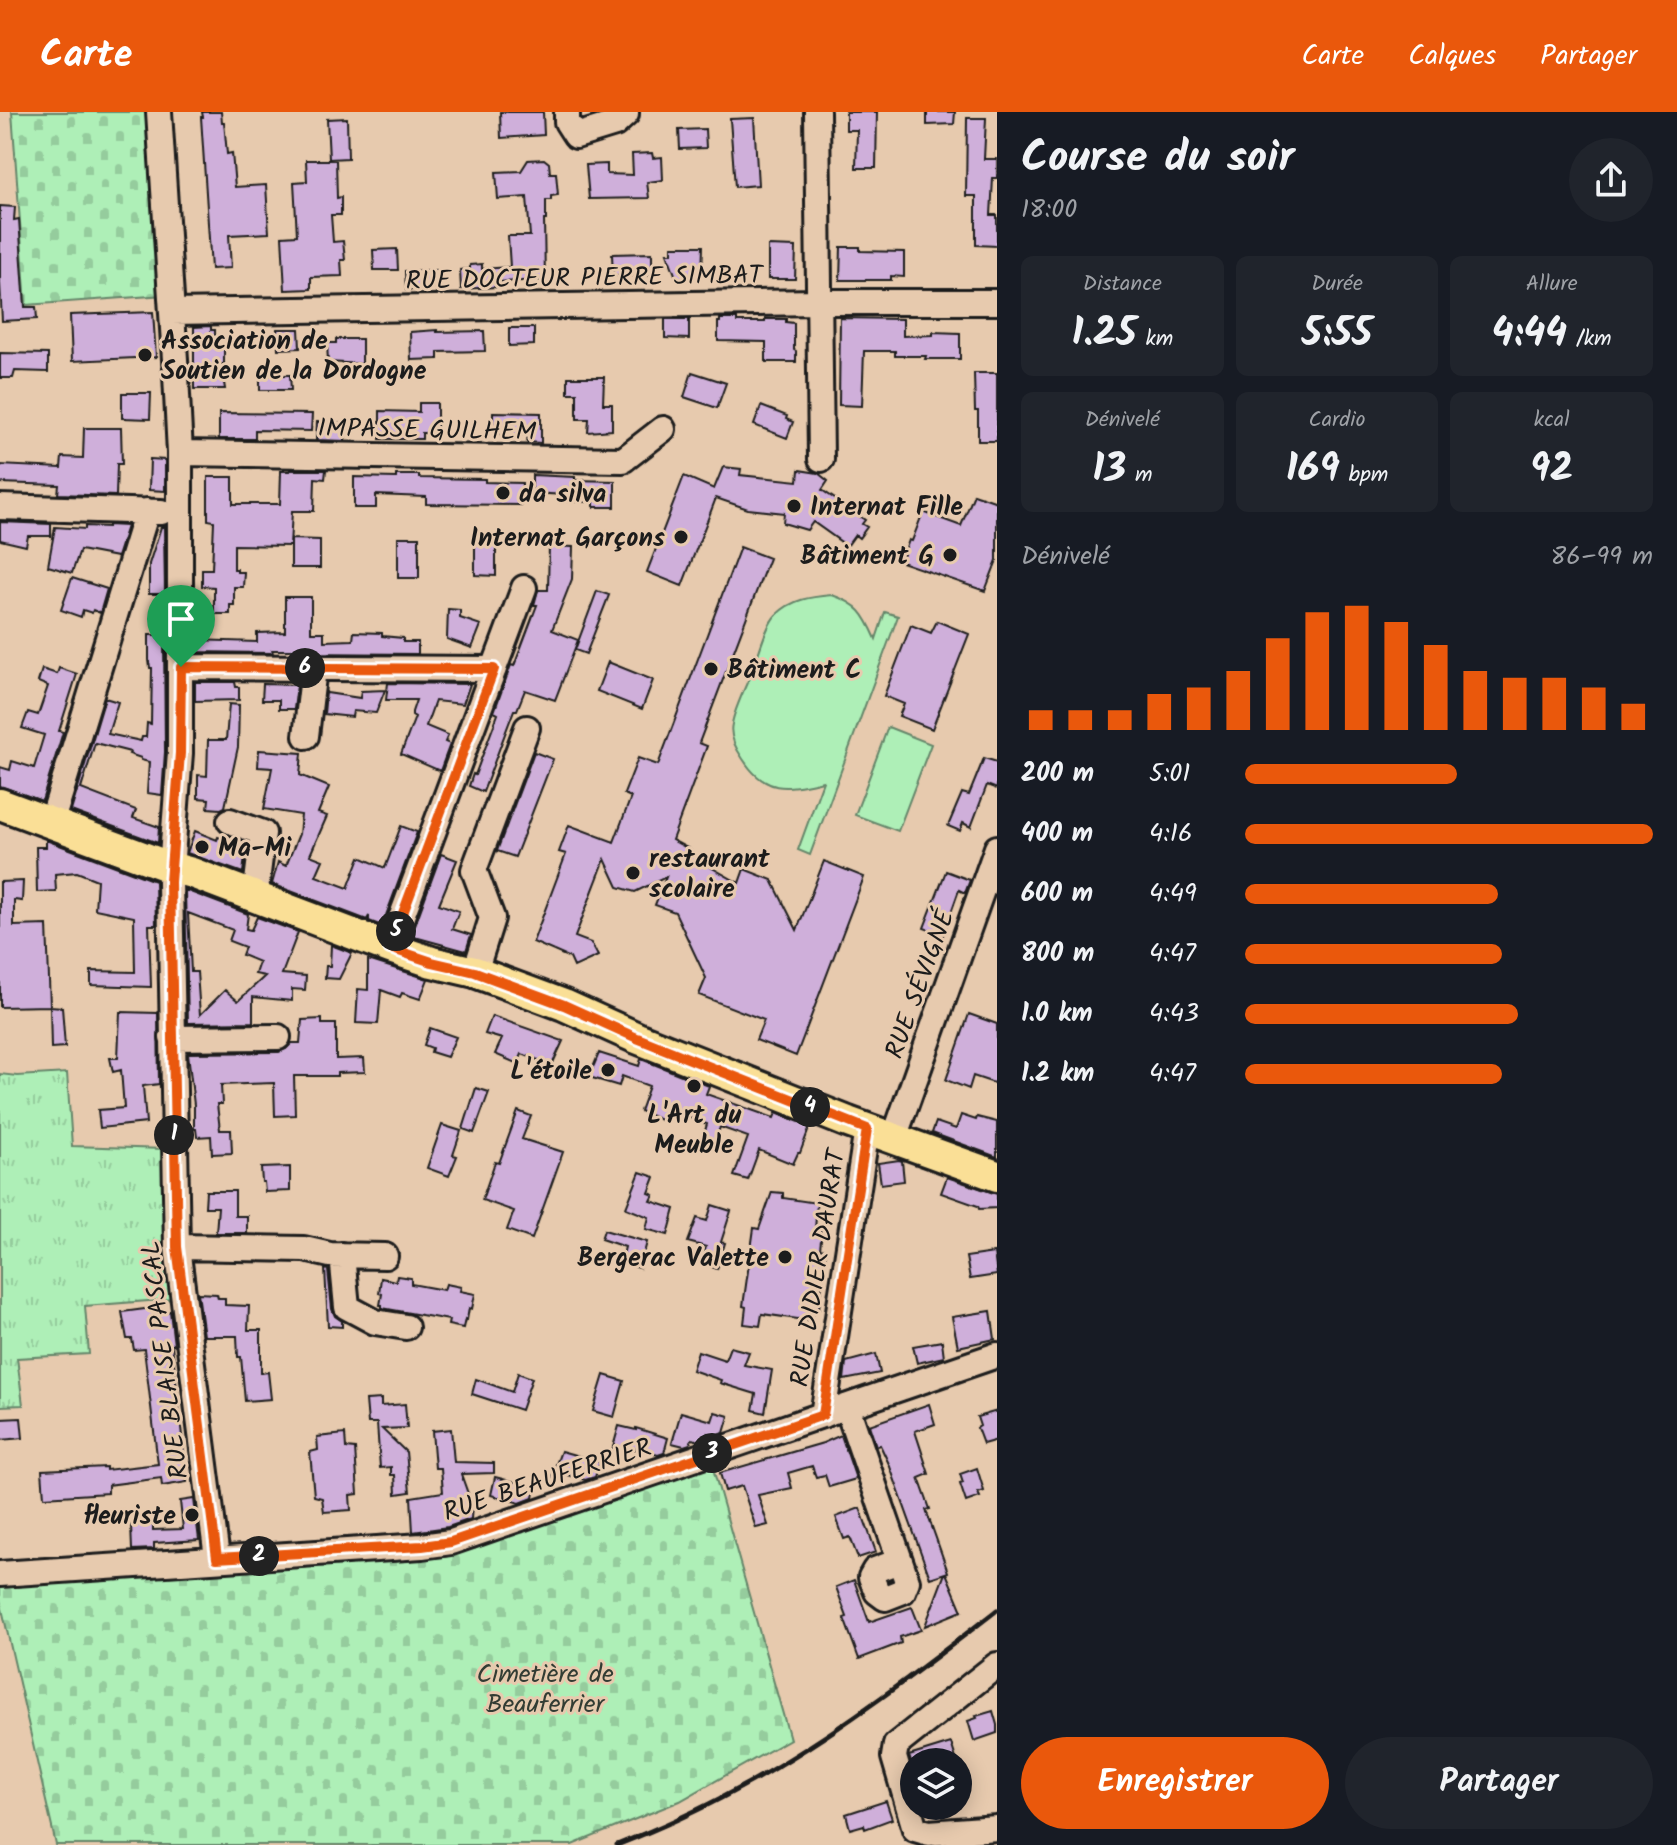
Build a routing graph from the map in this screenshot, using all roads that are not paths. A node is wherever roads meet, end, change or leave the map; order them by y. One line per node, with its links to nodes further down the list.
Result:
1 (159, 112): 7 (street, RUE BLAISE PASCAL)
2 (567, 112): 3 (street)
3 (626, 112)
4 (817, 112): 5 (street)
5 (819, 302): 6 (street, RUE DOCTEUR PIERRE SIMBAT); 7 (street, RUE DOCTEUR PIERRE SIMBAT); 10 (street)
6 (997, 302)
7 (172, 312): 9 (street, RUE BLAISE PASCAL)
8 (663, 429): 9 (street, IMPASSE GUILHEM)
9 (180, 453): 13 (street, RUE BLAISE PASCAL)
10 (821, 459)
11 (0, 507): 12 (street)
12 (147, 511): 13 (street); 22 (street)
13 (180, 513): 15 (street, RUE BLAISE PASCAL)
14 (524, 588): 17 (street)
15 (181, 667): 16 (street); 24 (street, RUE BLAISE PASCAL)
16 (314, 668): 17 (street); 19 (street)
17 (494, 669): 26 (street)
18 (527, 728): 28 (street)
19 (306, 736)
20 (0, 804): 22 (main road)
21 (230, 821): 25 (street)
22 (51, 824): 24 (main road)
23 (997, 848): 32 (street, RUE SÉVIGNÉ)
24 (170, 867): 25 (main road); 30 (street, RUE BLAISE PASCAL)
25 (255, 898): 26 (main road)
26 (390, 948): 27 (main road)
27 (432, 962): 28 (main road); 31 (main road)
28 (475, 972): 31 (main road)
29 (278, 1037): 30 (street)
30 (172, 1038): 34 (street, RUE BLAISE PASCAL)
31 (637, 1038): 32 (main road)
32 (880, 1134): 33 (main road); 40 (street, RUE DIDIER DAURAT)
33 (997, 1176)
34 (177, 1247): 35 (street); 41 (street, RUE BLAISE PASCAL)
35 (342, 1255): 36 (street); 37 (street)
36 (385, 1256)
37 (406, 1327)
38 (997, 1355): 39 (street, RUE BEAUFERRIER)
39 (847, 1407): 40 (street, RUE BEAUFERRIER); 42 (street)
40 (823, 1415): 41 (street, RUE BEAUFERRIER)
41 (217, 1558): 43 (street, RUE BEAUFERRIER)
42 (899, 1561)
43 (0, 1574)
44 (997, 1665): 45 (street)
45 (997, 1828)

